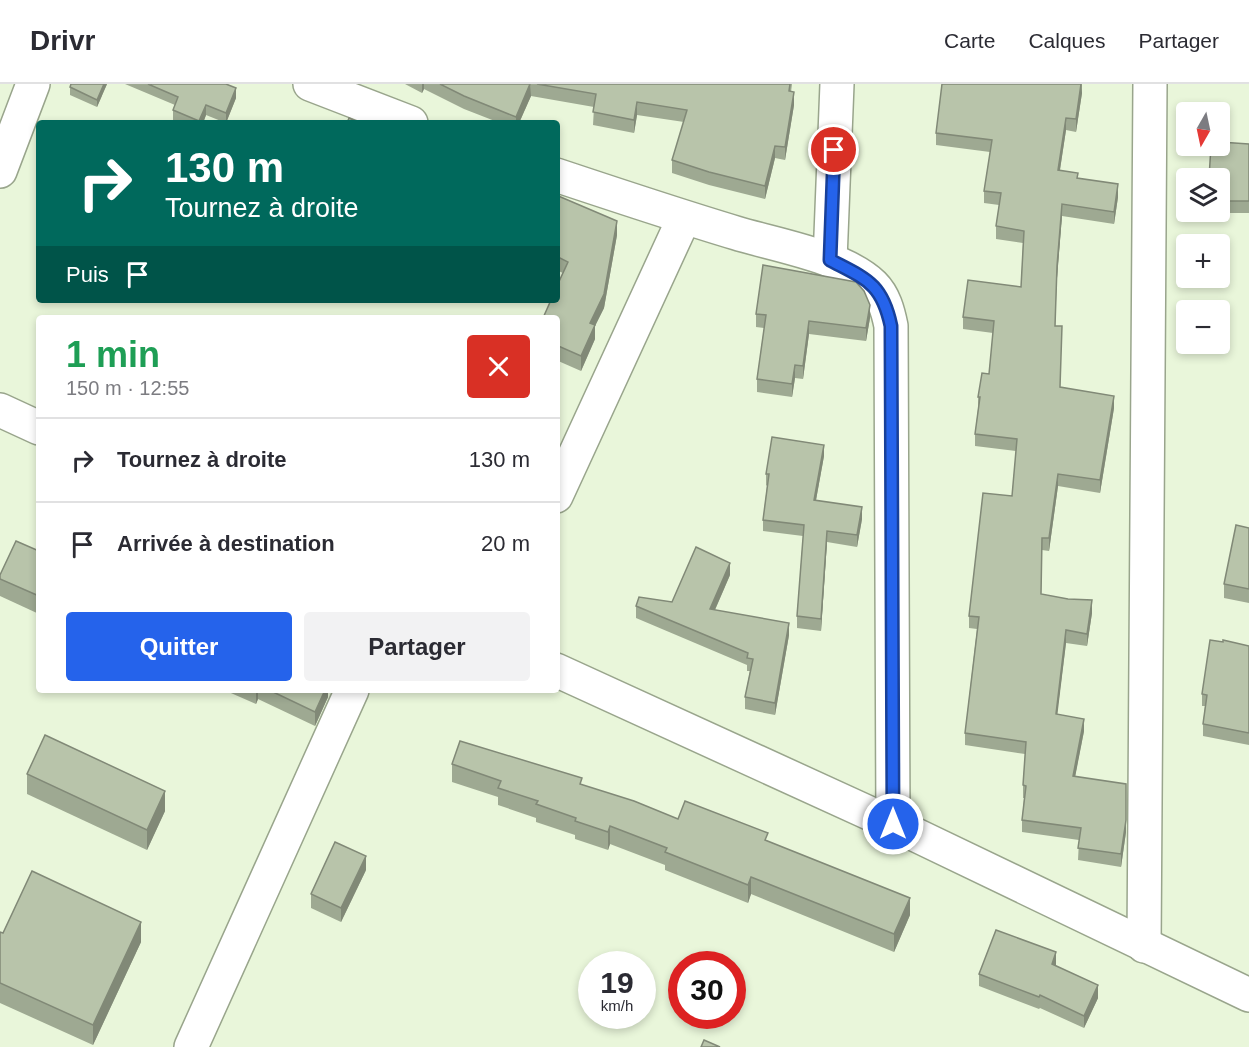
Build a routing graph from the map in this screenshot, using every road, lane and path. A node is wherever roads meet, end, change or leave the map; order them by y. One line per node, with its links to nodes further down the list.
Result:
1 (33, 84): 6 (street)
2 (310, 84): 5 (street)
3 (837, 84): 9 (street)
4 (1150, 84): 16 (street)
5 (403, 120)
6 (0, 171)
7 (560, 176): 8 (street)
8 (684, 218): 9 (street); 12 (street)
9 (830, 260): 15 (street)
10 (0, 410): 11 (street)
11 (36, 427)
12 (560, 487)
13 (560, 672): 15 (street)
14 (351, 693): 18 (street)
15 (893, 824): 16 (street)
16 (1144, 946): 17 (street)
17 (1249, 995)
18 (191, 1047)

